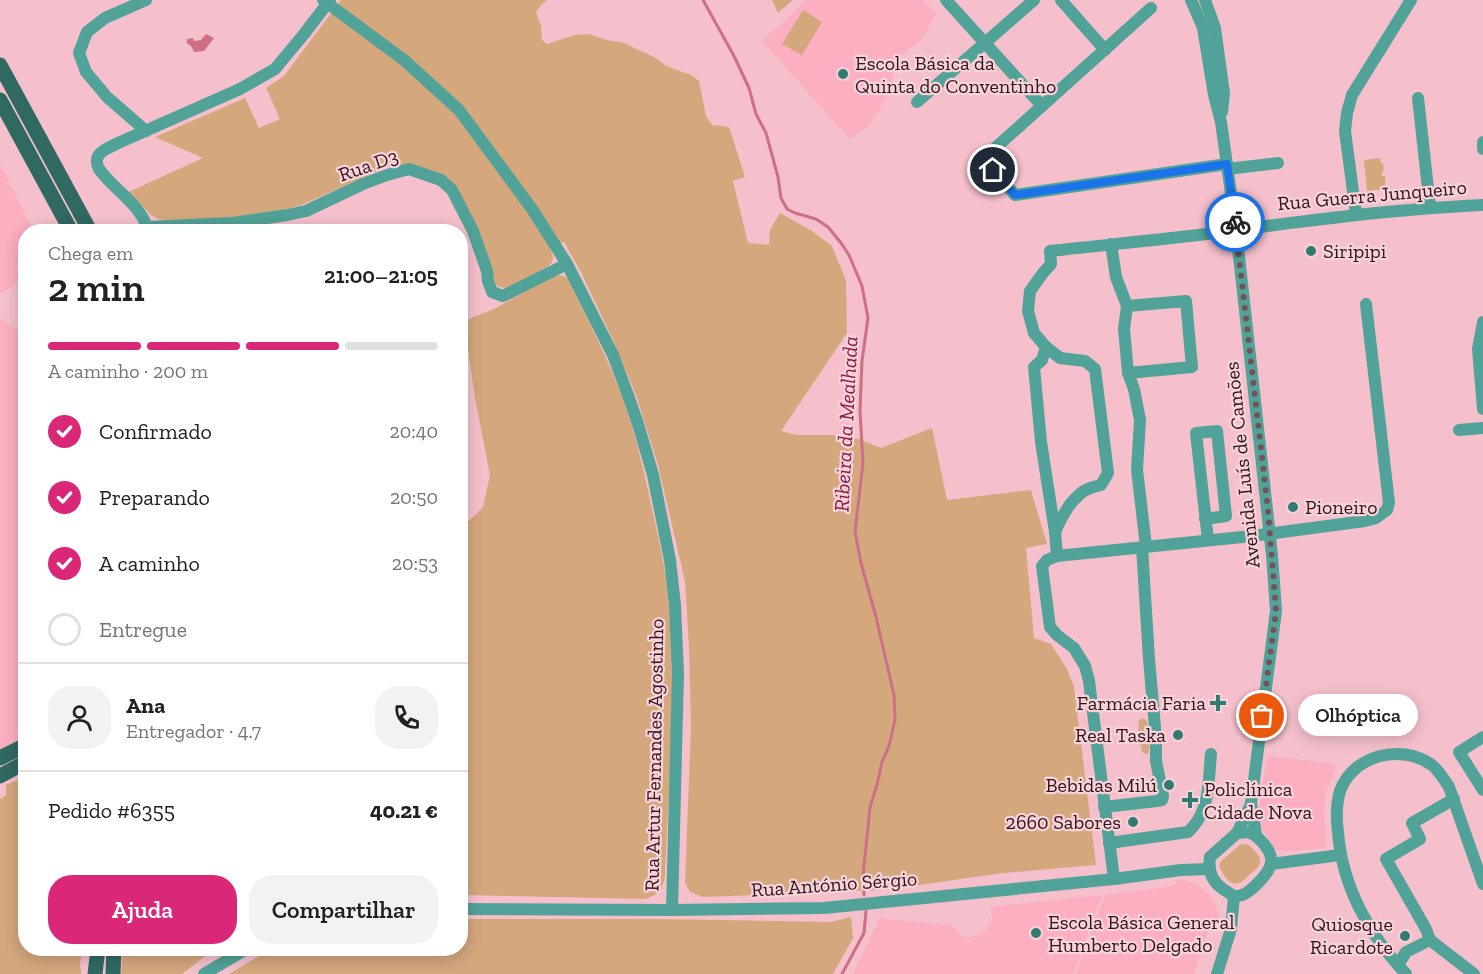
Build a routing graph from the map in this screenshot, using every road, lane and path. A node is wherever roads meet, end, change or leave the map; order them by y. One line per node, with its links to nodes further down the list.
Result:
1 (146, 0): 18 (street)
2 (946, 0): 10 (street)
3 (1034, 0): 10 (street)
4 (1061, 0): 11 (street)
5 (1191, 0): 17 (street, Avenida Luís de Camões)
6 (1205, 0): 17 (street, Avenida Luís de Camões)
7 (1411, 0): 25 (street)
8 (327, 1): 18 (street); 32 (street, Rua Artur Fernandes Agostinho)
9 (1151, 8): 11 (street)
10 (985, 44): 15 (street); 16 (street)
11 (1105, 50): 16 (street)
12 (0, 65): 27 (main road)
13 (1418, 98): 24 (street)
14 (0, 100): 26 (main road)
15 (917, 102)
16 (1042, 106): 22 (street)
17 (1221, 122): 22 (street, Avenida Luís de Camões)
18 (146, 131): 28 (street)
19 (1483, 142): 20 (street)
20 (1483, 149)
21 (1278, 163): 22 (street)
22 (1227, 166): 30 (street, Avenida Luís de Camões)
23 (1483, 205): 24 (street, Rua Guerra Junqueiro)
24 (1430, 207): 25 (street, Rua Guerra Junqueiro)
25 (1356, 214): 30 (street, Rua Guerra Junqueiro)
26 (67, 224)
27 (86, 224)
28 (143, 224)
29 (218, 224): 32 (street, Rua D3)
30 (1236, 229): 31 (street, Rua Guerra Junqueiro); 43 (street, Avenida Luís de Camões)
31 (1111, 244): 34 (street); 36 (street, Rua Guerra Junqueiro)
32 (567, 264): 67 (street, Rua Artur Fernandes Agostinho)
33 (1366, 304): 43 (street)
34 (1128, 306): 37 (street); 37 (street)
35 (1483, 322): 38 (street)
36 (1046, 347): 42 (street); 42 (street)
37 (1128, 373): 45 (street)
38 (1483, 409)
39 (1483, 428): 40 (street)
40 (1459, 430)
41 (1205, 519): 41 (street); 44 (street)
42 (1055, 532): 46 (street)
43 (1270, 533): 44 (street); 55 (street, Avenida Luís de Camões)
44 (1208, 540): 45 (street)
45 (1144, 547): 46 (street); 56 (street)
46 (1057, 556): 56 (street)
47 (1483, 737): 53 (street)
48 (18, 750): 50 (main road)
49 (1210, 754): 59 (street)
50 (0, 758)
51 (18, 766): 52 (main road)
52 (0, 776)
53 (1483, 790)
54 (1454, 799): 60 (street); 64 (street); 68 (street)
55 (1251, 803): 57 (street); 58 (street)
56 (1104, 807): 59 (street)
57 (1237, 833): 58 (street); 62 (street)
58 (1256, 835): 61 (street)
59 (1109, 843): 63 (street)
60 (1340, 855): 61 (street); 72 (street)
61 (1271, 864): 65 (street)
62 (1208, 868): 63 (street, Rua António Sérgio); 65 (street)
63 (1114, 879): 67 (street, Rua António Sérgio)
64 (1483, 884)
65 (1234, 896): 76 (street)
66 (468, 909): 67 (street, Rua António Sérgio)
67 (672, 910)
68 (1430, 940): 72 (street); 77 (street)
69 (97, 956): 73 (main road)
70 (114, 956): 74 (main road)
71 (234, 956): 75 (street)
72 (1402, 970)
73 (95, 974)
74 (113, 974)
75 (204, 974)
76 (1217, 974)
77 (1474, 974)

